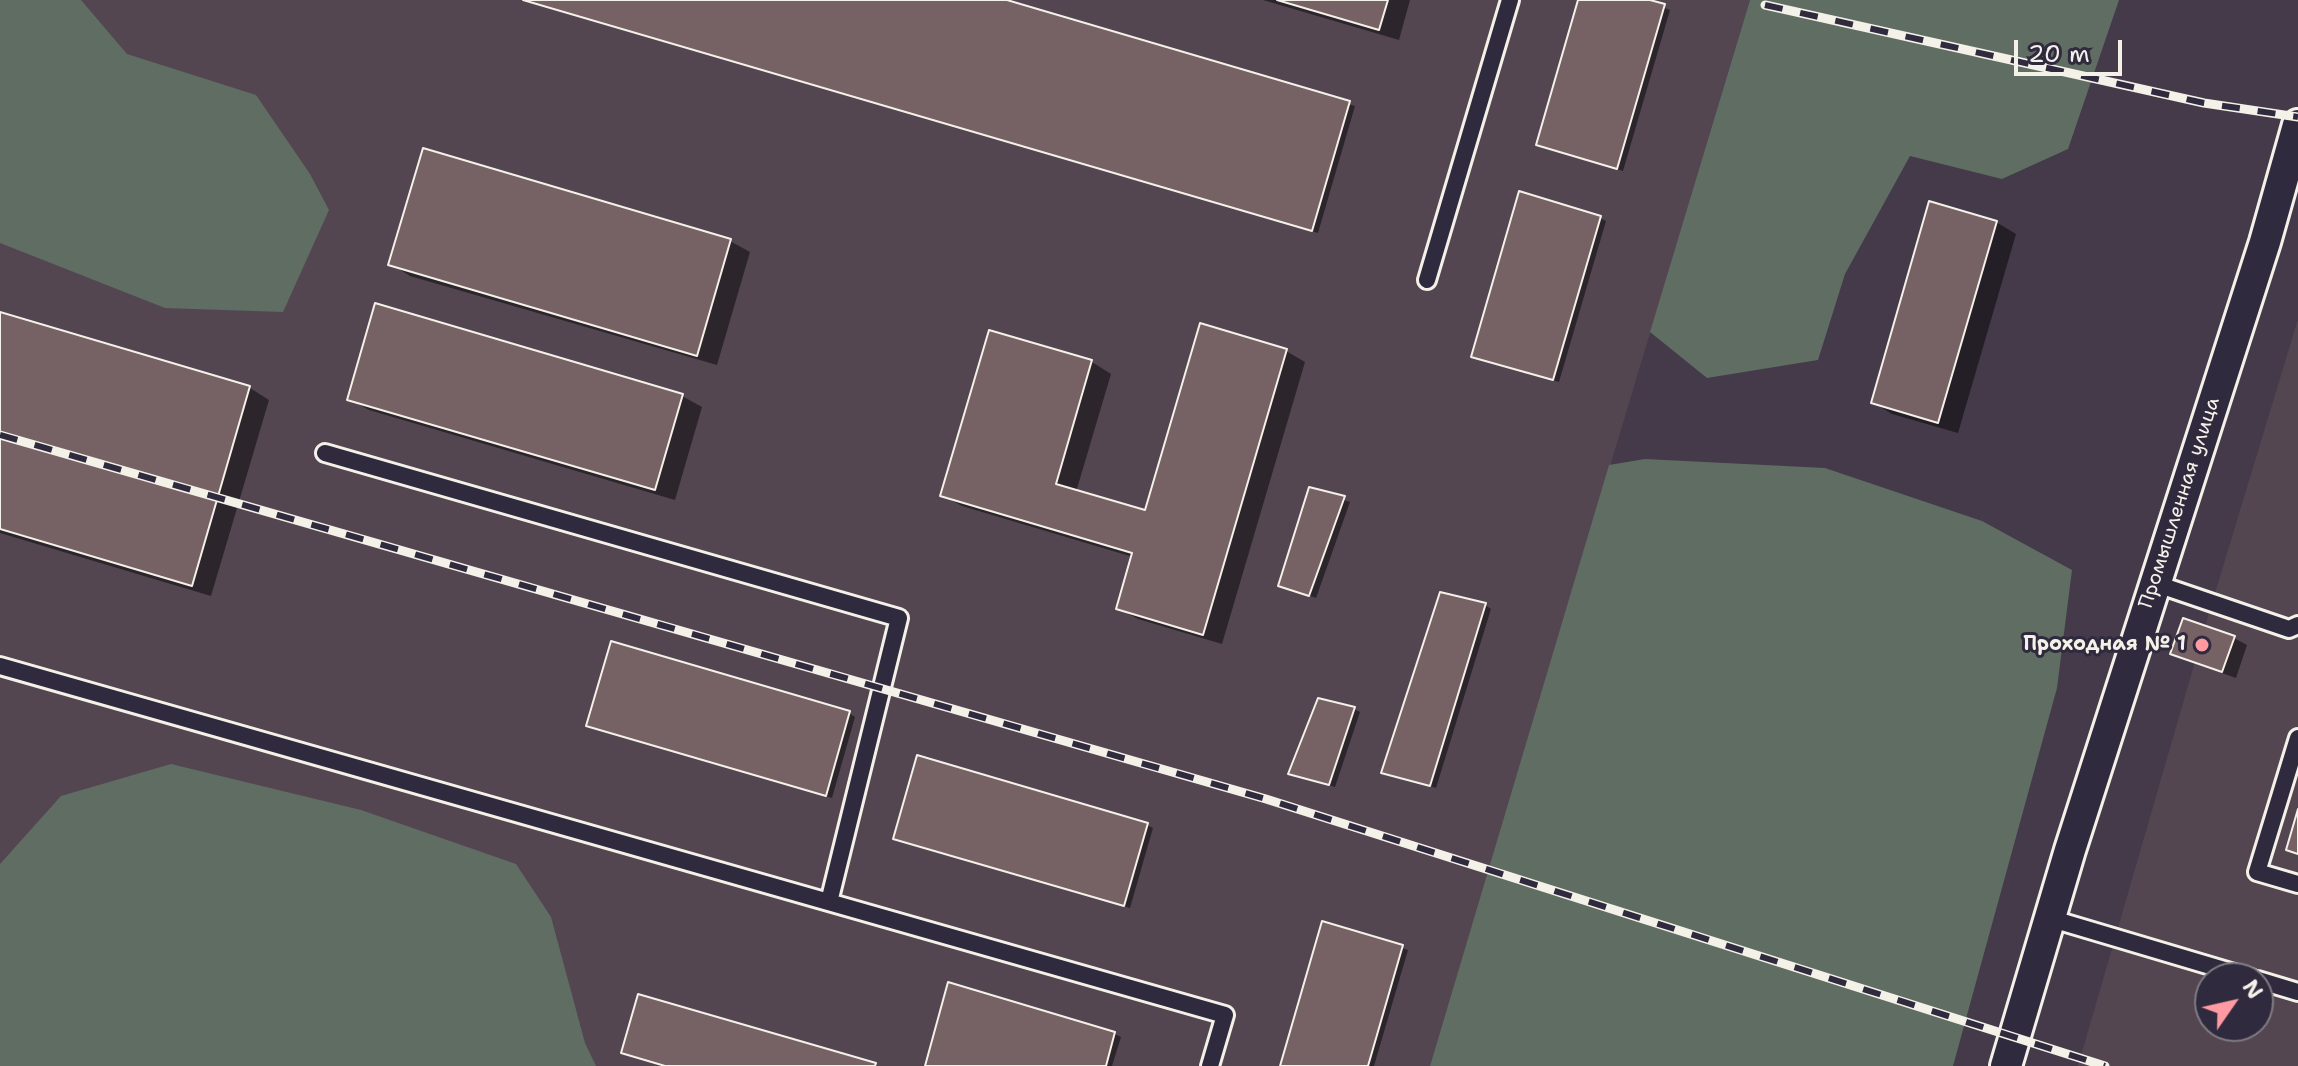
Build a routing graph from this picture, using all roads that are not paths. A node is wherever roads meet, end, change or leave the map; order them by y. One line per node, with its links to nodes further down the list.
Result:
1 (1510, 0): 3 (lane)
2 (2298, 125): 5 (street, Промышленная улица)
3 (1427, 280)
4 (325, 453): 10 (lane)
5 (2154, 583): 6 (lane); 11 (street, Промышленная улица)
6 (2298, 625)
7 (0, 666): 10 (lane)
8 (2298, 738): 9 (lane)
9 (2298, 884)
10 (829, 902): 15 (lane)
11 (2049, 918): 12 (lane); 16 (street, Промышленная улица)
12 (2197, 962)
13 (2274, 985): 14 (lane)
14 (2298, 992)
15 (1210, 1066)
16 (2006, 1066)

